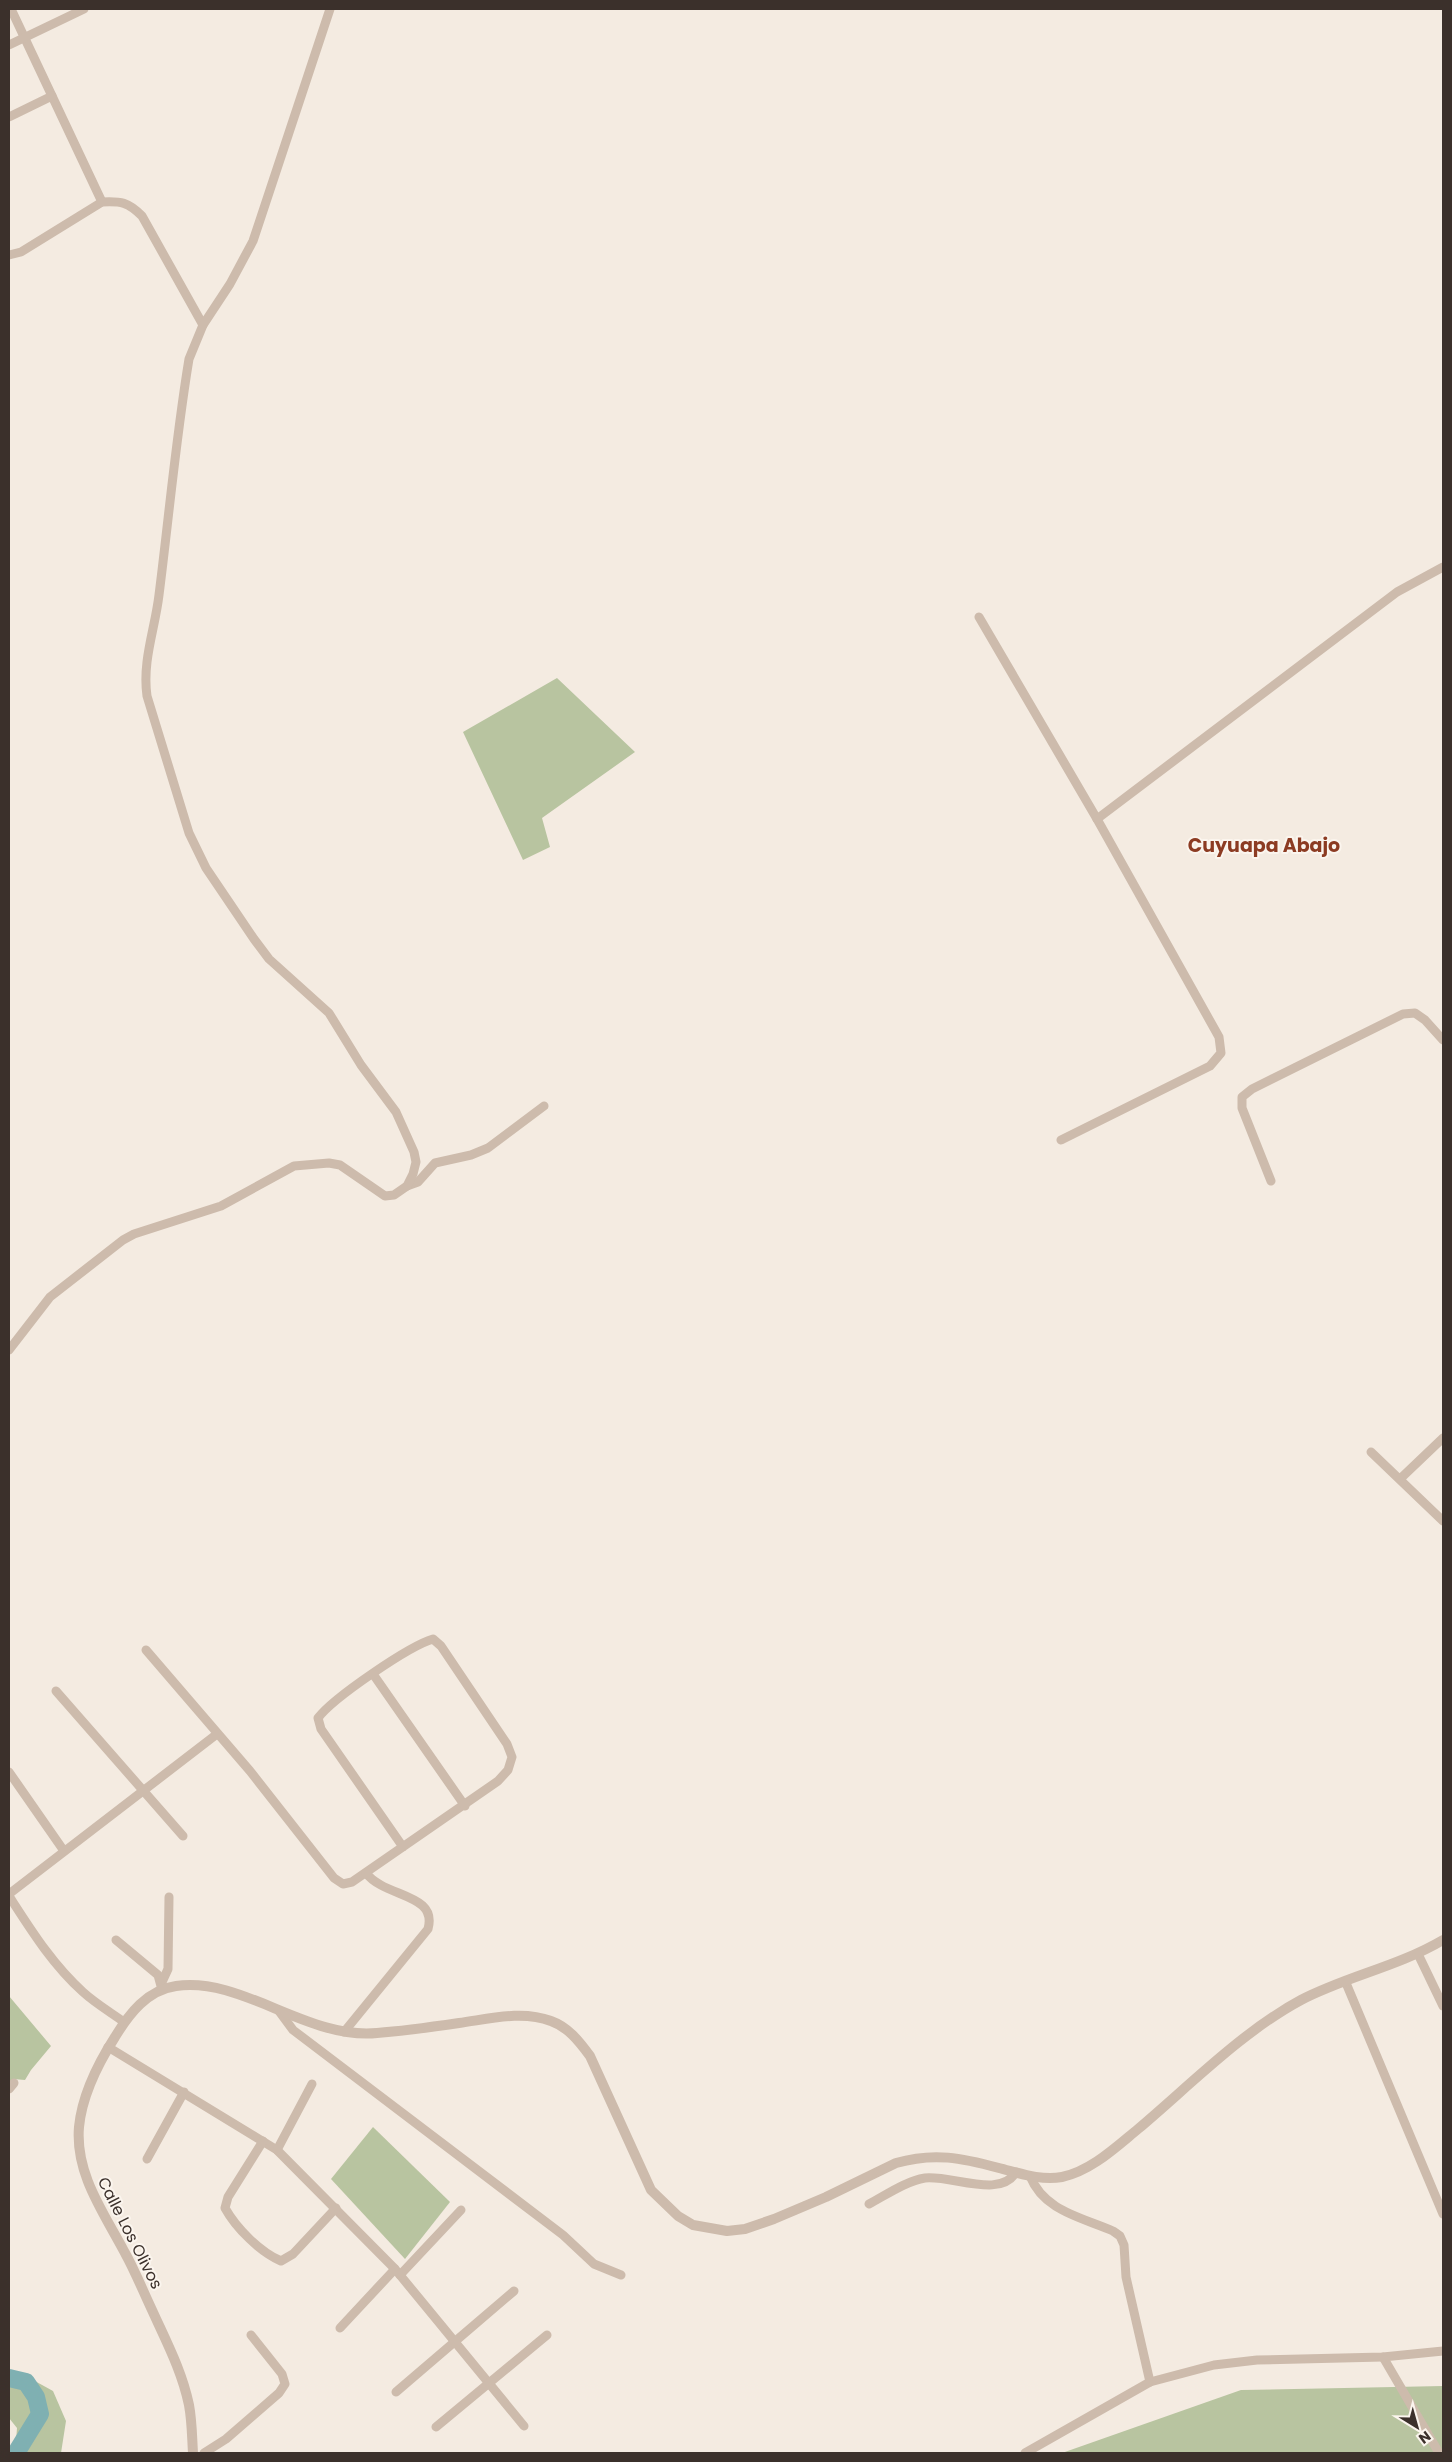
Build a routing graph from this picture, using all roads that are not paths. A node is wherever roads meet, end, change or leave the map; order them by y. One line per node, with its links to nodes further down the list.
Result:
1 (11, 9): 4 (street)
2 (84, 9): 4 (street)
3 (330, 9): 10 (street)
4 (25, 37): 5 (street); 6 (street)
5 (9, 45)
6 (52, 96): 7 (street); 8 (street)
7 (9, 117)
8 (102, 202): 9 (street); 10 (street)
9 (9, 255)
10 (203, 325): 18 (street)
11 (1443, 567): 13 (street)
12 (979, 617): 13 (street)
13 (1097, 819): 16 (street)
14 (1443, 1040): 17 (street)
15 (544, 1106): 18 (street)
16 (1061, 1140)
17 (1271, 1181)
18 (407, 1186): 19 (street)
19 (9, 1350)
20 (1443, 1438): 22 (street)
21 (1371, 1452): 22 (street)
22 (1400, 1480): 23 (street)
23 (1443, 1521)
24 (146, 1650): 27 (street)
25 (373, 1674): 30 (street); 30 (street); 32 (street)
26 (56, 1690): 29 (street)
27 (217, 1734): 29 (street); 34 (street)
28 (9, 1772): 33 (street)
29 (143, 1790): 31 (street); 33 (street)
30 (465, 1806): 32 (street)
31 (183, 1836)
32 (404, 1847): 34 (street)
33 (64, 1851): 35 (street)
34 (366, 1873): 45 (street)
35 (9, 1895): 44 (street)
36 (169, 1898): 41 (street)
37 (116, 1940): 41 (street)
38 (1443, 1940): 39 (street, Calle Los Olivos)
39 (1418, 1954): 40 (street, Calle Los Olivos); 42 (street)
40 (1346, 1983): 53 (street, Calle Los Olivos); 57 (street)
41 (161, 1986): 43 (street, Calle Los Olivos); 44 (street, Calle Los Olivos)
42 (1442, 2000)
43 (279, 2011): 45 (street, Calle Los Olivos); 59 (street)
44 (124, 2022): 46 (street, Calle Los Olivos)
45 (344, 2032): 52 (street, Calle Los Olivos)
46 (108, 2047): 48 (street); 72 (street, Calle Los Olivos)
47 (312, 2084): 50 (street)
48 (184, 2092): 49 (street); 51 (street)
49 (263, 2141): 50 (street); 55 (street)
50 (277, 2150): 55 (street)
51 (147, 2159)
52 (1016, 2172): 53 (street, Calle Los Olivos); 54 (street)
53 (1030, 2176): 67 (street)
54 (870, 2204)
55 (336, 2208): 58 (street)
56 (462, 2210): 58 (street)
57 (1443, 2214)
58 (398, 2272): 61 (street); 64 (street)
59 (621, 2275)
60 (514, 2291): 64 (street)
61 (340, 2328)
62 (251, 2335): 73 (street)
63 (547, 2335): 68 (street)
64 (454, 2341): 68 (street); 69 (street)
65 (1443, 2352): 66 (street)
66 (1383, 2357): 67 (street); 75 (street)
67 (1150, 2382): 74 (street)
68 (489, 2383): 70 (street); 71 (street)
69 (396, 2392)
70 (524, 2426)
71 (436, 2427)
72 (193, 2453)
73 (204, 2453)
74 (1025, 2453)
75 (1439, 2453)

